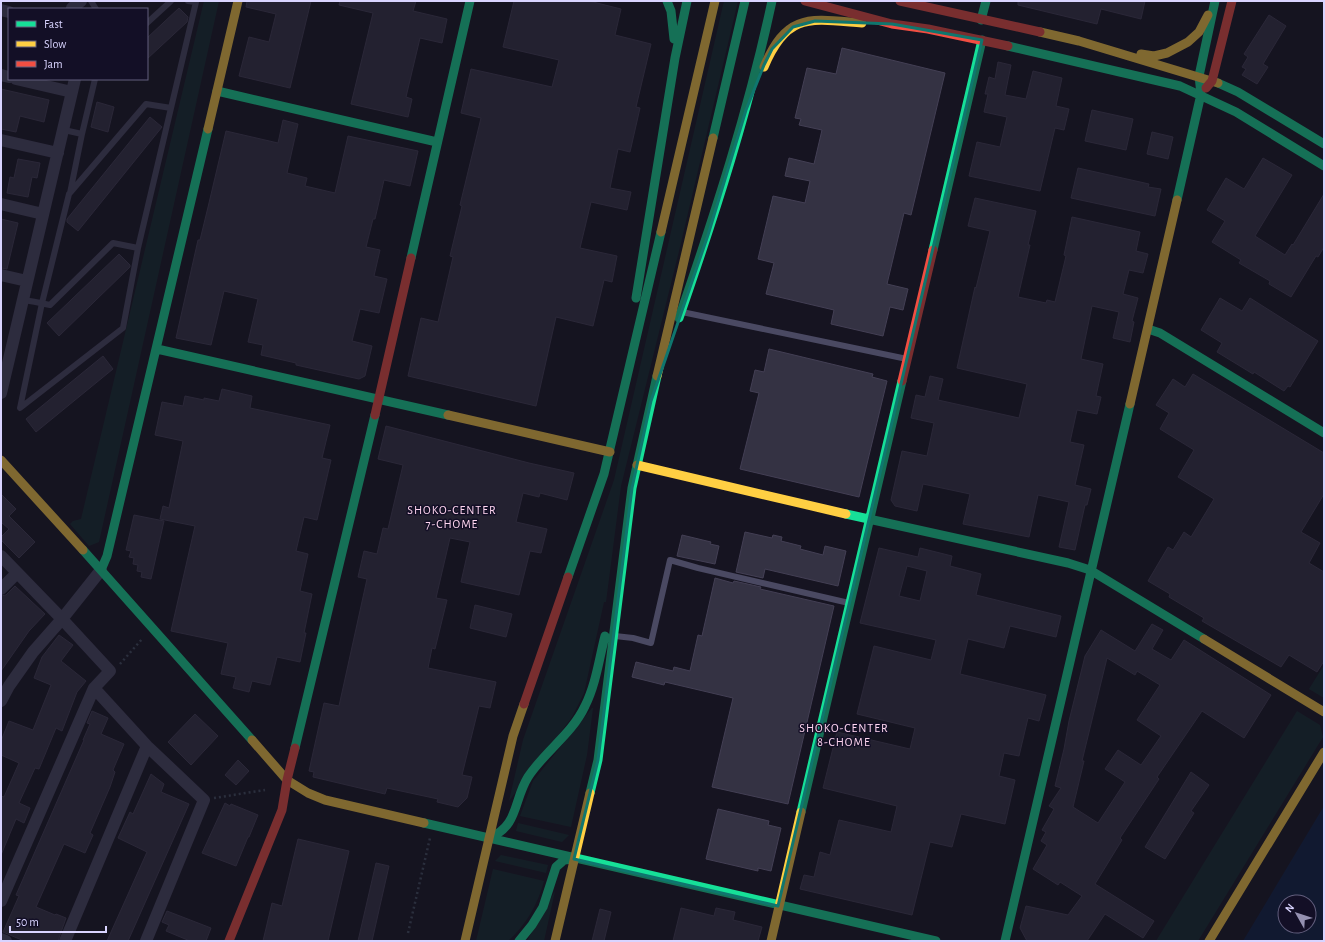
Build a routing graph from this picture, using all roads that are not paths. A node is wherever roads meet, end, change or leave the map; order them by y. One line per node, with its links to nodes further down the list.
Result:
1 (172, 1): 17 (lane)
2 (188, 1): 15 (lane)
3 (238, 1): 27 (street)
4 (470, 1): 35 (street)
5 (667, 1): 21 (street)
6 (687, 1): 21 (street)
7 (715, 1): 54 (street)
8 (745, 1): 53 (street)
9 (772, 1): 31 (street)
10 (805, 1): 18 (street)
11 (903, 1): 16 (street)
12 (986, 1): 16 (street)
13 (1214, 1): 20 (street); 22 (street)
14 (1232, 1): 26 (street)
15 (196, 2): 30 (lane)
16 (981, 20): 20 (street)
17 (148, 22)
18 (892, 24): 19 (street); 31 (street)
19 (982, 40): 29 (street); 50 (street)
20 (1079, 41): 22 (street)
21 (676, 58): 54 (street)
22 (1199, 76): 26 (street); 29 (street)
23 (20, 80): 28 (street)
24 (75, 80): 28 (street)
25 (95, 80): 33 (lane)
26 (1212, 81): 29 (street); 36 (street)
27 (217, 91): 35 (street); 49 (street)
28 (72, 92): 32 (street)
29 (1201, 94): 38 (street); 48 (street)
30 (171, 108): 39 (lane); 42 (lane)
31 (746, 110): 47 (street)
32 (64, 130): 33 (lane); 37 (street)
33 (82, 134): 39 (lane)
34 (1, 140): 37 (street)
35 (437, 142): 52 (street)
36 (1324, 144)
37 (58, 153): 41 (street)
38 (1324, 166)
39 (69, 194): 46 (lane)
40 (1, 204): 41 (street)
41 (43, 214): 44 (street)
42 (138, 248): 46 (lane); 46 (lane)
43 (1, 275): 44 (street)
44 (27, 281): 45 (street)
45 (23, 300): 46 (lane); 51 (street)
46 (42, 303)
47 (681, 312): 50 (lane); 53 (street)
48 (1148, 329): 55 (street); 62 (street)
49 (157, 348): 52 (street); 61 (street)
50 (908, 359): 59 (street)
51 (1, 393)
52 (379, 400): 56 (street); 74 (street)
53 (650, 401): 58 (street)
54 (620, 404): 56 (street)
55 (1324, 433)
56 (610, 452): 75 (street)
57 (1, 460): 61 (street)
58 (637, 465): 59 (street); 64 (street)
59 (870, 519): 62 (street); 66 (street)
60 (1, 556): 63 (street)
61 (101, 570): 67 (street); 74 (street)
62 (1090, 570): 71 (street); 89 (street)
63 (17, 573): 65 (street); 67 (street)
64 (621, 576): 68 (street); 75 (street)
65 (1, 589)
66 (849, 603): 68 (lane); 78 (street)
67 (62, 619): 69 (street); 70 (street)
68 (613, 636): 76 (street)
69 (94, 688): 72 (street); 77 (street)
70 (1, 701)
71 (1324, 712)
72 (146, 746): 81 (street); 82 (street)
73 (1324, 752): 90 (street)
74 (287, 780): 75 (street); 83 (street)
75 (489, 838): 76 (street); 84 (street)
76 (574, 859): 78 (street); 85 (street); 86 (street)
77 (1, 900)
78 (778, 906): 87 (street); 88 (street)
79 (1, 939): 80 (street)
80 (6, 941)
81 (65, 941)
82 (146, 941)
83 (229, 941)
84 (465, 941)
85 (519, 941)
86 (555, 941)
87 (771, 941)
88 (936, 941)
89 (1005, 941)
90 (1208, 941)

